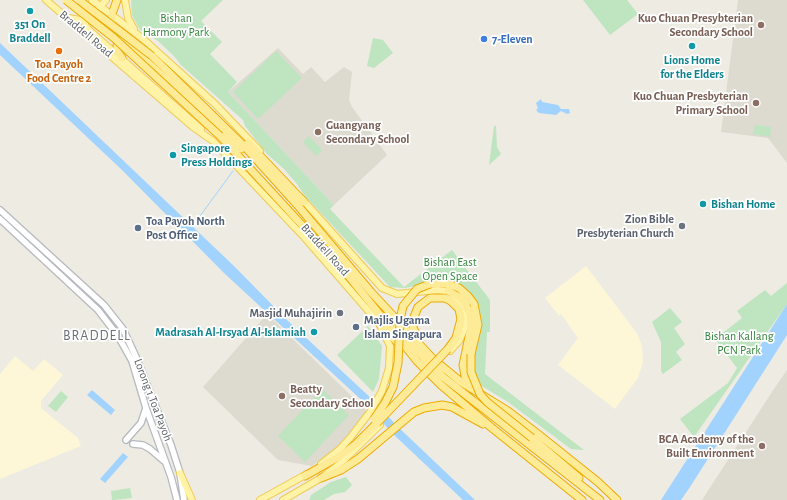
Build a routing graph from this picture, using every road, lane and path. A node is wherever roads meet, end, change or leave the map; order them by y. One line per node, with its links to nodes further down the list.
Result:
1 (46, 0): 10 (main road, Braddell Road)
2 (66, 0): 26 (highway, Braddell Road, bridge)
3 (79, 0): 15 (highway, Braddell Road, bridge)
4 (106, 0): 8 (main road)
5 (117, 0): 9 (highway)
6 (125, 0): 12 (main road)
7 (94, 1): 8 (main road, Braddell Road); 11 (main road)
8 (101, 6): 9 (main road, Braddell Road); 11 (main road)
9 (112, 14): 12 (main road, Braddell Road); 13 (highway)
10 (65, 17): 11 (main road); 16 (main road, Braddell Road)
11 (84, 20): 14 (main road)
12 (142, 38): 17 (main road, Braddell Road)
13 (124, 41): 14 (highway); 19 (highway)
14 (122, 58): 16 (main road)
15 (227, 125): 17 (highway); 19 (highway, Braddell Road)
16 (213, 141): 23 (main road, Braddell Road)
17 (304, 202): 22 (main road, Braddell Road)
18 (0, 210): 35 (main road, Lorong 1 Toa Payoh)
19 (305, 214): 21 (highway, Braddell Road)
20 (0, 219): 28 (main road, Lorong 1 Toa Payoh)
21 (371, 292): 24 (highway, Braddell Road); 44 (highway, Braddell Road)
22 (448, 292): 25 (main road); 27 (highway)
23 (379, 323): 26 (highway); 36 (main road, Braddell Road)
24 (425, 350): 25 (highway); 27 (highway, Braddell Road)
25 (449, 350): 29 (highway, bridge)
26 (417, 361): 30 (highway, Braddell Road)
27 (478, 393): 31 (highway, Braddell Road)
28 (146, 408): 32 (main road); 34 (main road, Lorong 1 Toa Payoh)
29 (377, 423): 31 (highway, bridge); 36 (highway); 37 (main road)
30 (492, 428): 37 (highway); 43 (highway, Braddell Road)
31 (535, 436): 45 (highway); 46 (highway)
32 (126, 440)
33 (133, 444): 34 (main road)
34 (167, 464): 38 (main road, Lorong 1 Toa Payoh)
35 (180, 473): 39 (main road, Lorong 1 Toa Payoh); 40 (main road)
36 (305, 476): 41 (main road, Braddell Road)
37 (321, 478): 42 (main road)
38 (177, 500)
39 (184, 500)
40 (192, 500)
41 (260, 500)
42 (283, 500)
43 (582, 500)
44 (600, 500)
45 (604, 500)
46 (617, 500)

